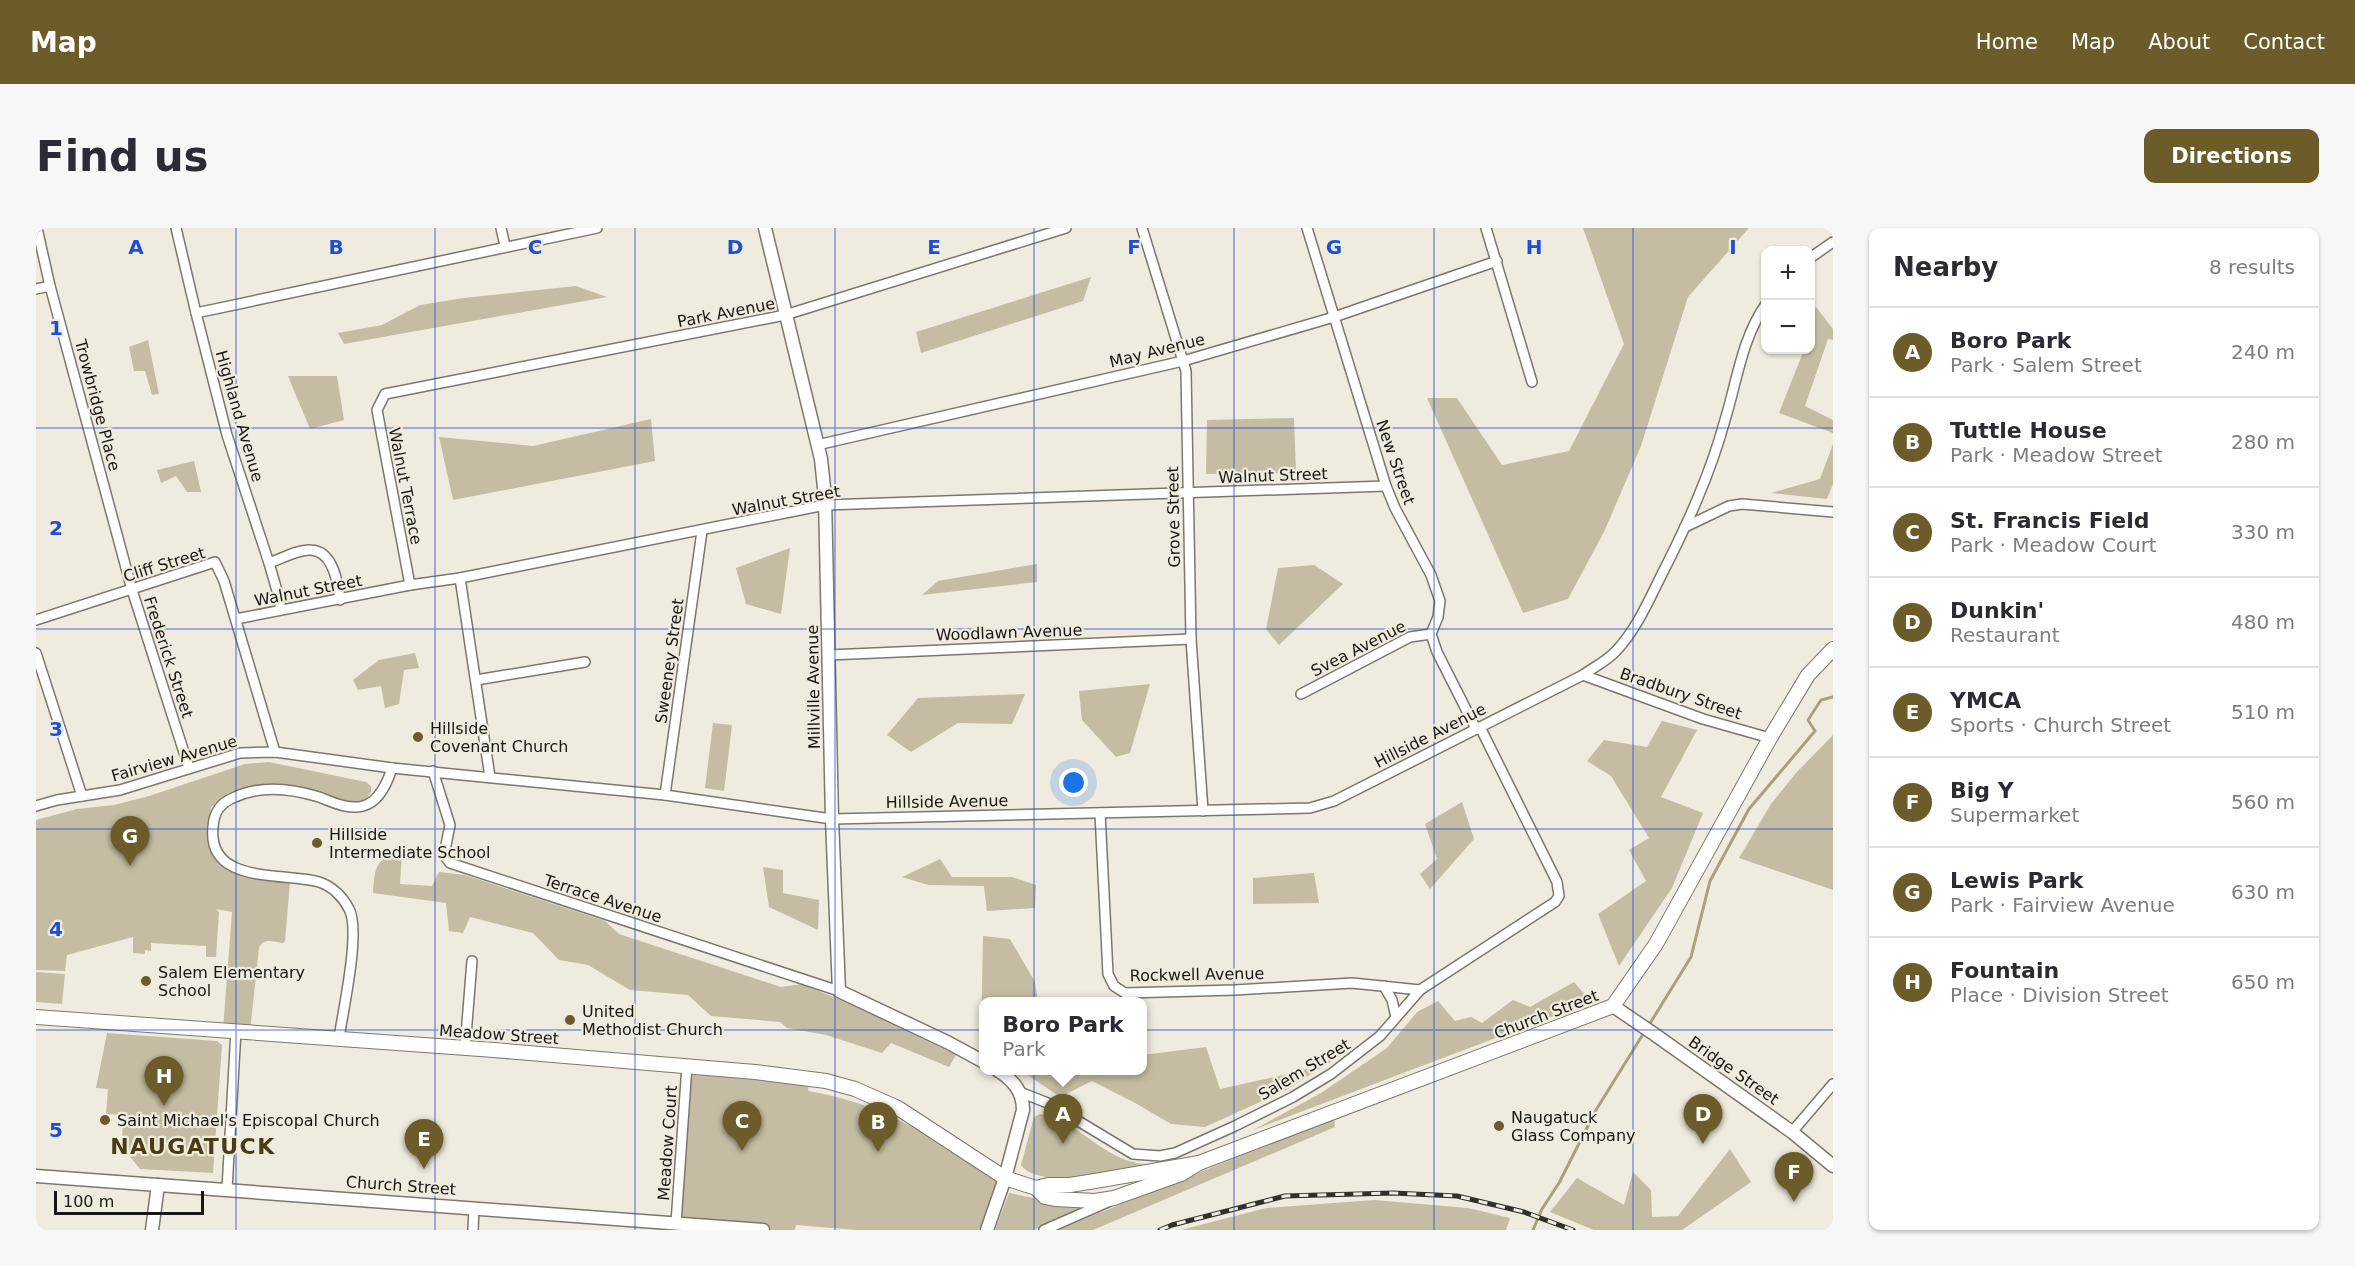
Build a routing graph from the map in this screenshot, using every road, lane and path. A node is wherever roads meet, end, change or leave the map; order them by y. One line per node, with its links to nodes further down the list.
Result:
1 (37, 228): 14 (street, Trowbridge Place)
2 (176, 228): 17 (street, Highland Avenue)
3 (501, 228): 11 (street)
4 (597, 228): 11 (street)
5 (765, 228): 18 (street, Millville Avenue)
6 (1066, 228): 18 (street, Park Avenue)
7 (1142, 228): 20 (street, Grove Street)
8 (1307, 228): 19 (street, New Street)
9 (1486, 228): 13 (street)
10 (1833, 242): 12 (street)
11 (505, 246): 17 (street)
12 (1815, 255)
13 (1497, 261): 19 (street, May Avenue); 21 (street)
14 (50, 286): 15 (street); 33 (street, Trowbridge Place)
15 (36, 290)
16 (1761, 313): 28 (street, Hillside Avenue)
17 (196, 314): 30 (street, Highland Avenue)
18 (785, 315): 22 (street, Park Avenue); 23 (street, Millville Avenue)
19 (1334, 317): 20 (street, May Avenue); 24 (street, New Street)
20 (1183, 361): 23 (street, May Avenue); 25 (street, Grove Street)
21 (1532, 382)
22 (385, 394): 32 (street, Walnut Terrace)
23 (817, 446): 26 (street, Millville Avenue)
24 (1386, 486): 25 (street, Walnut Street); 38 (street, New Street)
25 (1187, 494): 26 (street, Walnut Street); 39 (street, Grove Street)
26 (825, 505): 29 (street, Walnut Street); 42 (street, Millville Avenue)
27 (1833, 512): 28 (street)
28 (1685, 527): 44 (street, Hillside Avenue)
29 (702, 531): 31 (street, Walnut Street); 55 (street, Sweeney Street)
30 (269, 563): 34 (street); 35 (street, Highland Avenue)
31 (460, 578): 32 (street, Walnut Street); 45 (street)
32 (410, 585): 34 (street, Walnut Street)
33 (132, 590): 36 (street, Cliff Street); 37 (street, Cliff Street); 50 (street, Frederick Street)
34 (340, 600): 35 (street, Walnut Street)
35 (280, 610): 36 (street, Walnut Street)
36 (236, 619): 49 (street, Cliff Street)
37 (36, 620)
38 (1431, 634): 46 (street, Svea Avenue); 47 (street)
39 (1191, 639): 42 (street, Woodlawn Avenue); 57 (street, Grove Street)
40 (1833, 650): 48 (main road, Church Street)
41 (36, 653): 54 (street)
42 (829, 655): 59 (street, Millville Avenue)
43 (585, 662): 45 (street)
44 (1583, 675): 47 (street, Hillside Avenue); 48 (street, Bradbury Street)
45 (477, 680): 53 (street)
46 (1301, 694)
47 (1478, 728): 57 (street, Hillside Avenue); 62 (street, Salem Street)
48 (1770, 738): 64 (main road, Church Street)
49 (275, 752): 50 (street, Fairview Avenue); 51 (street, Fairview Avenue)
50 (189, 768): 54 (street, Fairview Avenue)
51 (392, 768): 52 (street, Hillside Avenue); 68 (street)
52 (434, 771): 53 (street, Hillside Avenue); 63 (street, Terrace Avenue)
53 (490, 777): 55 (street, Hillside Avenue)
54 (82, 795): 56 (street, Fairview Avenue)
55 (665, 795): 59 (street, Hillside Avenue)
56 (36, 806)
57 (1203, 811): 58 (street, Hillside Avenue)
58 (1100, 813): 59 (street, Hillside Avenue); 61 (street, Rockwell Avenue)
59 (832, 819): 63 (street, Millville Avenue)
60 (472, 961): 69 (street)
61 (1384, 986): 62 (street, Rockwell Avenue); 66 (street)
62 (1420, 990): 66 (street, Salem Street)
63 (839, 991): 70 (street)
64 (1612, 1006): 75 (street, Bridge Street); 76 (main road, Church Street)
65 (36, 1017): 67 (main road, Meadow Street)
66 (1396, 1017): 74 (street, Salem Street)
67 (236, 1030): 68 (main road, Meadow Street); 82 (street)
68 (339, 1038): 69 (main road, Meadow Street)
69 (465, 1048): 71 (main road, Meadow Street)
70 (979, 1059)
71 (687, 1065): 79 (main road, Meadow Street); 85 (street, Meadow Court)
72 (1003, 1075): 74 (street)
73 (1833, 1084): 75 (street)
74 (1020, 1092): 79 (street)
75 (1792, 1132): 77 (street, Bridge Street)
76 (1199, 1163): 81 (main road, Church Street); 83 (main road, Church Street)
77 (1833, 1166)
78 (36, 1176): 80 (street, Church Street)
79 (1005, 1178): 81 (main road, Church Street); 89 (street)
80 (158, 1185): 82 (street, Church Street); 86 (street)
81 (1036, 1188): 83 (main road, Church Street)
82 (227, 1189): 84 (street, Church Street)
83 (1114, 1198): 90 (street)
84 (474, 1208): 85 (street, Church Street); 87 (street)
85 (676, 1223): 88 (street, Church Street)
86 (152, 1230)
87 (473, 1230)
88 (763, 1230)
89 (987, 1230)
90 (1044, 1230)

